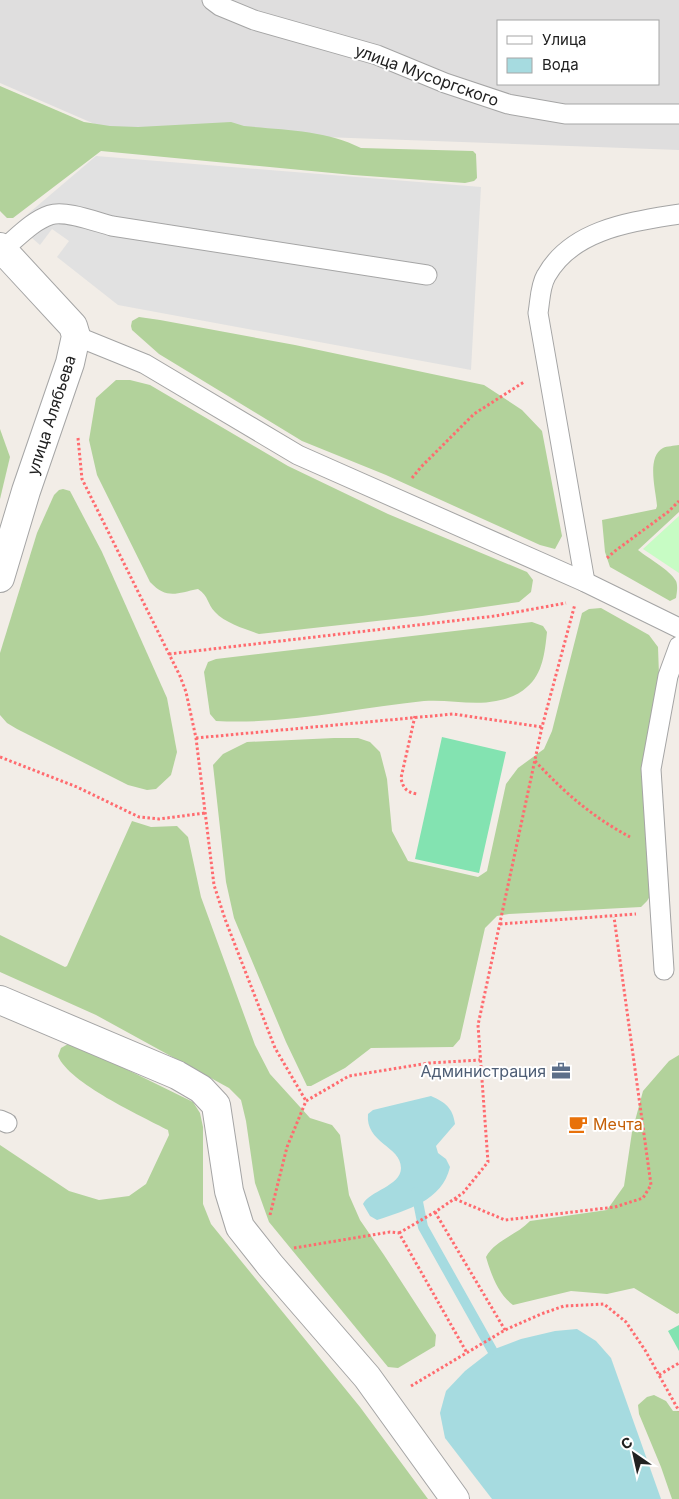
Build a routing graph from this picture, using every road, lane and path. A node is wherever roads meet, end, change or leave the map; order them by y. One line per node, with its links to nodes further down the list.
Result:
1 (212, 0): 2 (lane, улица Мусоргского)
2 (679, 114)
3 (679, 214): 7 (lane)
4 (8, 255): 5 (lane); 6 (street, улица Алябьева)
5 (427, 275)
6 (76, 336): 9 (lane); 11 (street, улица Алябьева)
7 (547, 373): 9 (path); 12 (lane)
8 (77, 430): 15 (path)
9 (397, 499): 12 (lane)
10 (679, 501): 12 (path)
11 (0, 578)
12 (585, 582): 13 (lane)
13 (679, 628)
14 (679, 646): 23 (lane)
15 (169, 654): 17 (path); 18 (path)
16 (415, 716): 17 (path); 18 (path); 21 (path)
17 (542, 727): 20 (path)
18 (196, 738): 22 (path)
19 (0, 757): 22 (path)
20 (534, 761): 23 (path); 26 (path)
21 (417, 794)
22 (205, 813): 30 (path)
23 (656, 846): 24 (lane)
24 (660, 912): 25 (path); 27 (lane)
25 (614, 917): 26 (path); 31 (path)
26 (500, 924): 29 (path)
27 (664, 970)
28 (0, 1000): 34 (street)
29 (480, 1060): 30 (path); 31 (path)
30 (306, 1102): 34 (path)
31 (454, 1199): 32 (path)
32 (435, 1212): 33 (path); 35 (path)
33 (399, 1232): 34 (path); 36 (path)
34 (261, 1253): 39 (street)
35 (505, 1330): 36 (path); 38 (path)
36 (467, 1353): 39 (path)
37 (679, 1363): 38 (path)
38 (659, 1375): 40 (path)
39 (382, 1397): 41 (street)
40 (679, 1411)
41 (455, 1499)

